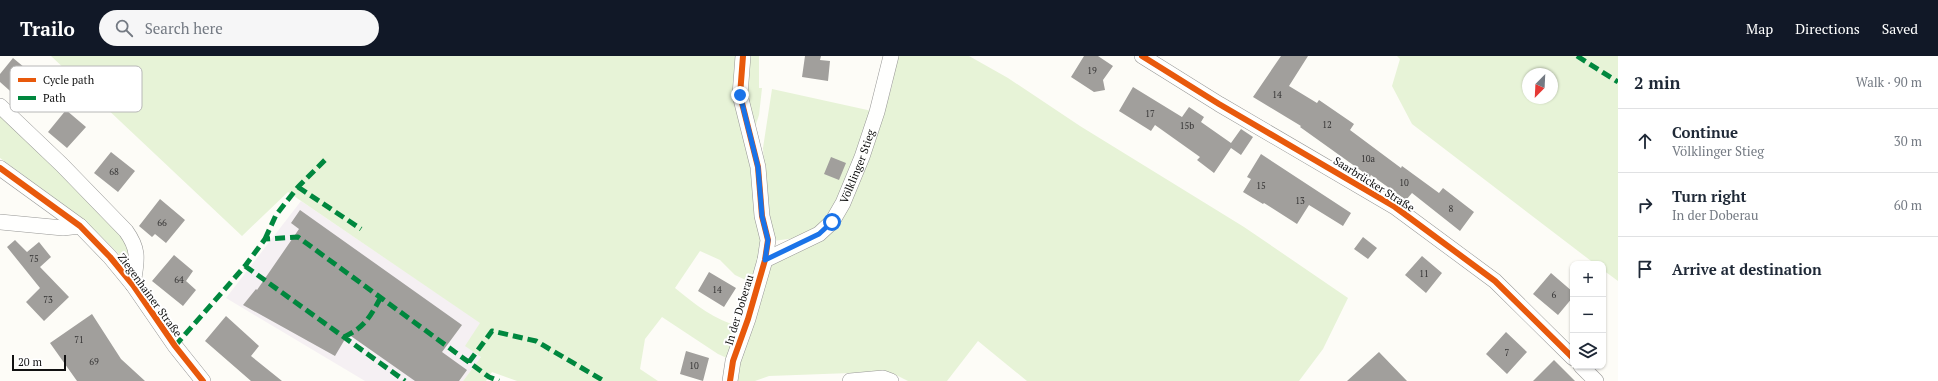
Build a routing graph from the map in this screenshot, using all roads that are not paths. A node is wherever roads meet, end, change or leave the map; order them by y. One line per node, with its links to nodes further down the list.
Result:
1 (743, 56): 8 (street, In der Doberau)
2 (891, 56): 8 (street, Völklinger Stieg)
3 (1142, 56): 10 (street, Saarbrücker Straße)
4 (0, 106): 9 (street, Ziegenhainer Straße)
5 (0, 168): 7 (street, Ziegenhainer Straße)
6 (0, 222): 7 (street)
7 (80, 226): 9 (street, Ziegenhainer Straße)
8 (765, 260): 13 (street, In der Doberau)
9 (133, 285): 12 (street, Ziegenhainer Straße)
10 (1570, 355)
11 (1584, 369): 16 (street)
12 (203, 381)
13 (730, 381)
14 (850, 381): 15 (street)
15 (891, 381)
16 (1596, 381)

